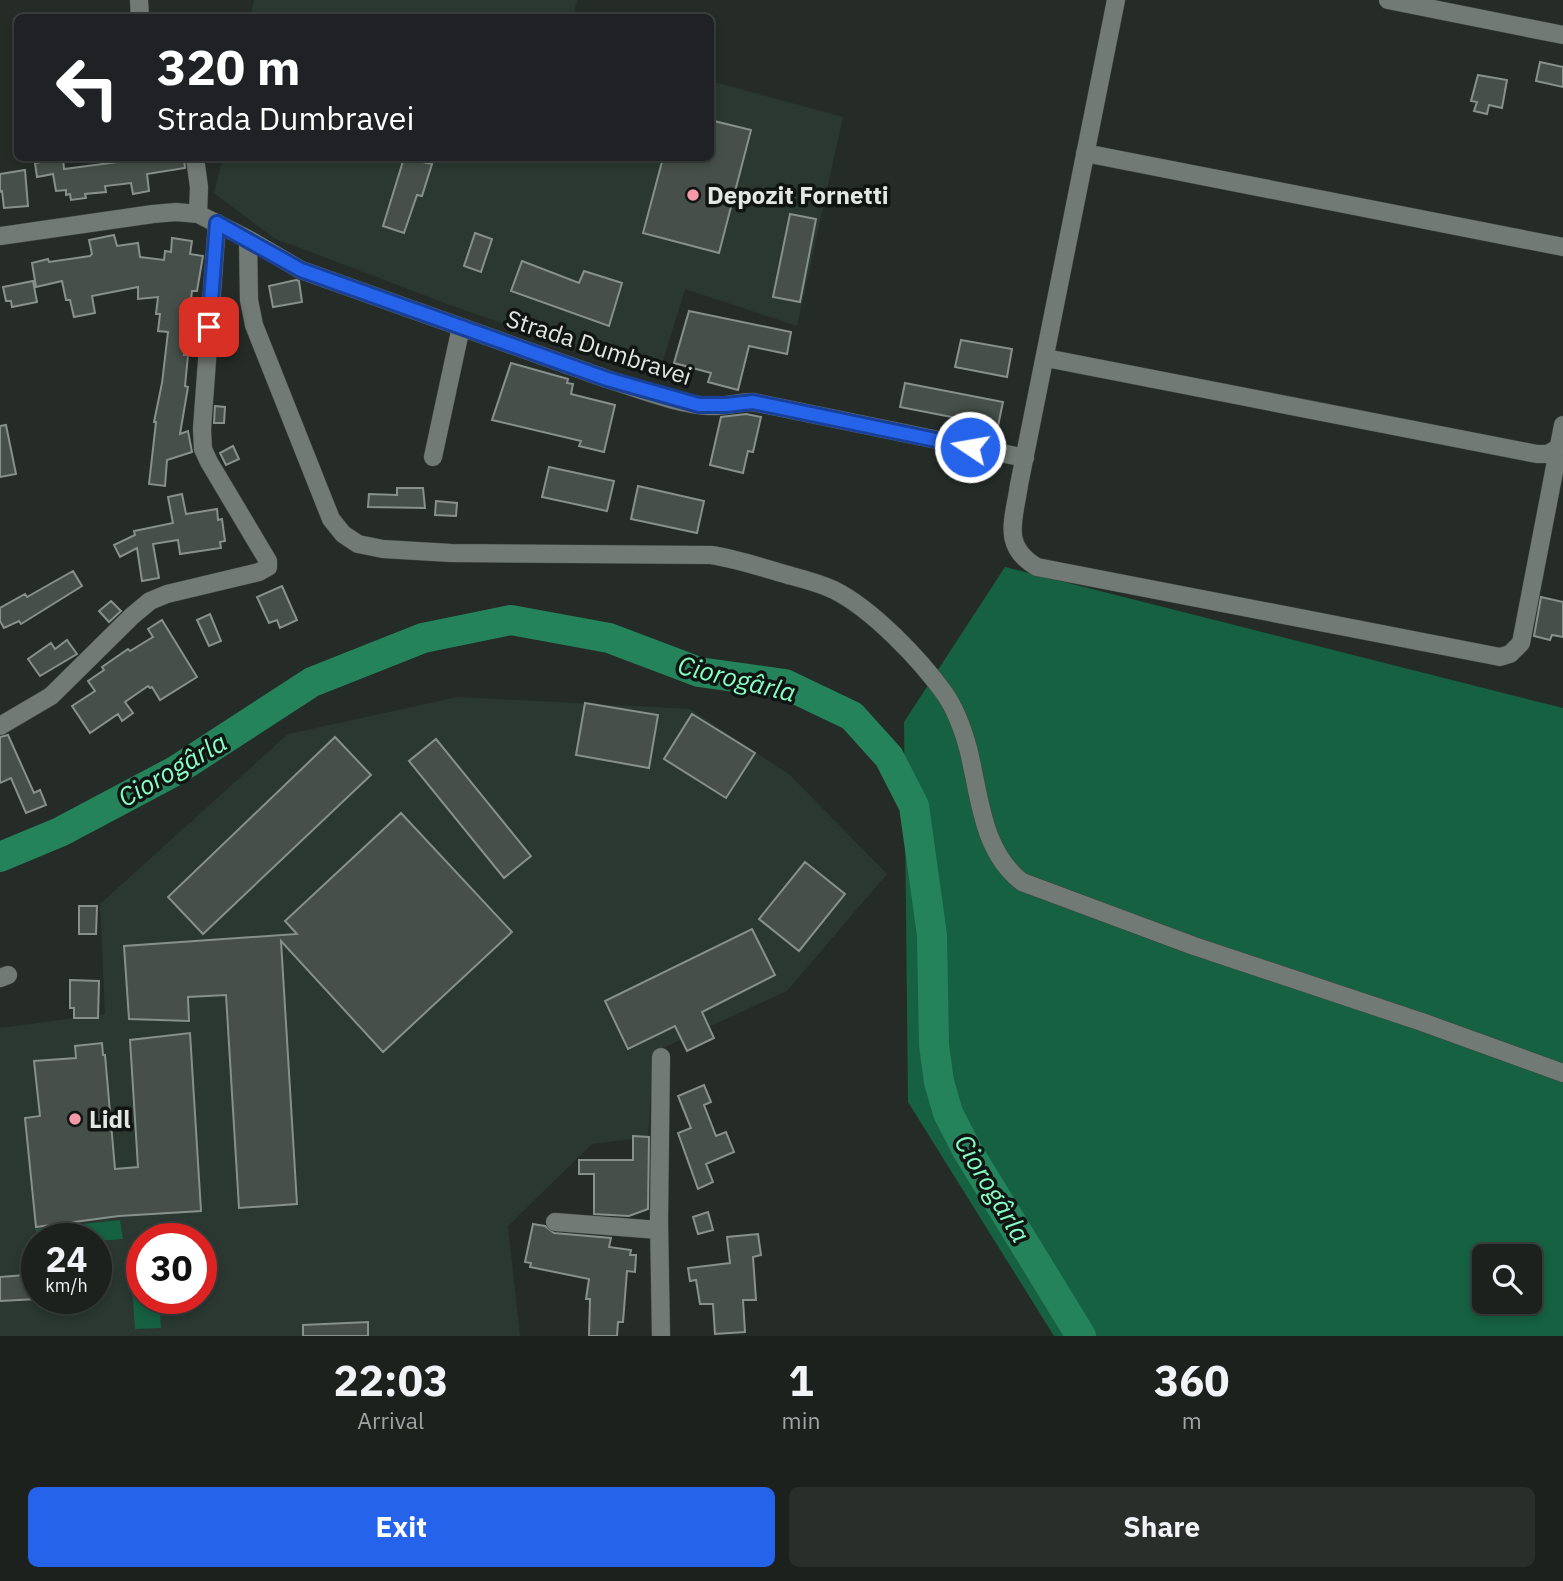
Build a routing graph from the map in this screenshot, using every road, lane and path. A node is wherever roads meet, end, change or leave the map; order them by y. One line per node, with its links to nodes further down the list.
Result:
1 (1116, 0): 4 (street)
2 (1388, 0): 3 (street)
3 (1563, 34)
4 (1085, 153): 10 (street); 12 (street)
5 (195, 161): 6 (street)
6 (198, 214): 7 (street, Strada Dumbravei); 8 (street, Strada Dumbravei)
7 (217, 223): 9 (street, Strada Dumbravei); 17 (street)
8 (0, 236)
9 (248, 239): 11 (street, Strada Dumbravei); 19 (street)
10 (1563, 247)
11 (461, 327): 15 (street); 16 (street, Strada Dumbravei)
12 (1046, 358): 14 (street); 16 (street)
13 (1563, 425): 14 (street)
14 (1558, 448): 16 (street)
15 (433, 457)
16 (1025, 458)
17 (0, 726)
18 (661, 1057): 21 (street)
19 (1563, 1073)
20 (555, 1222): 21 (street)
21 (659, 1230): 22 (street)
22 (661, 1336)

